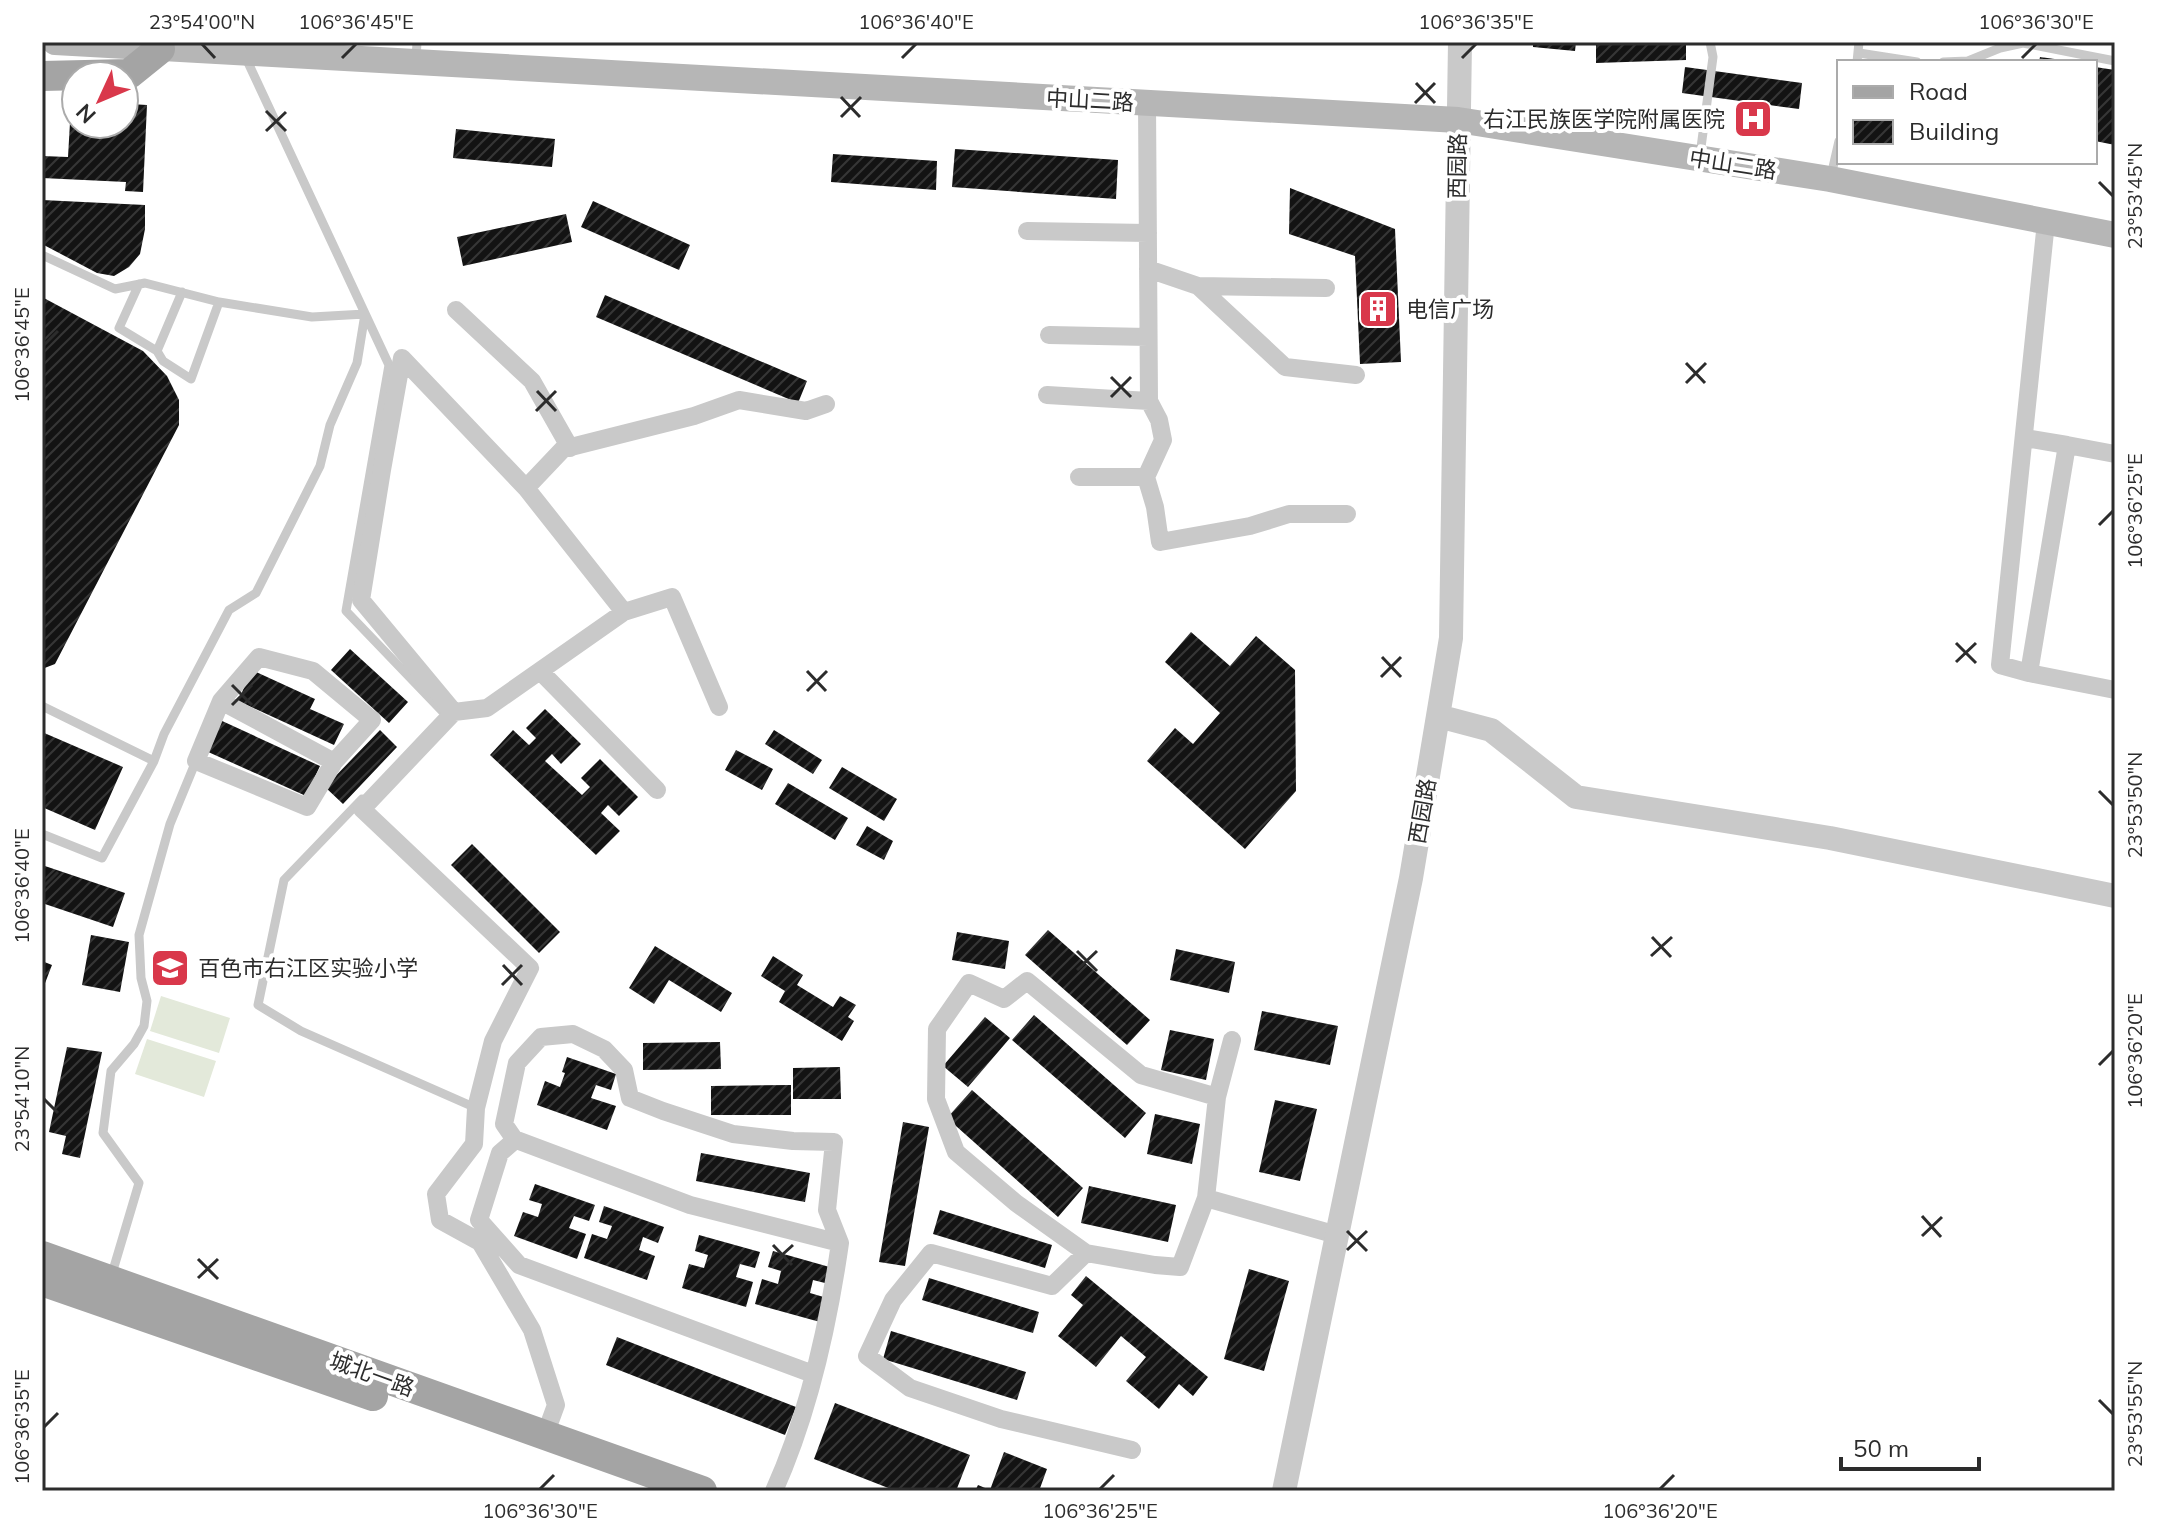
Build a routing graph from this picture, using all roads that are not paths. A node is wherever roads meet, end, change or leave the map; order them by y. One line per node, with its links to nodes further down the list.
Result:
1 (55, 42): 5 (main road, 中山二路)
2 (1460, 42): 14 (street, 西园路)
3 (1710, 42): 16 (lane)
4 (1859, 42): 8 (lane)
5 (160, 49): 7 (main road, 中山二路); 12 (main road)
6 (416, 52): 7 (main road, 中山二路); 13 (main road, 中山二路)
7 (243, 53): 30 (lane)
8 (1858, 58): 9 (lane)
9 (1888, 60)
10 (1970, 60): 11 (lane)
11 (2115, 61)
12 (42, 76)
13 (1147, 103): 14 (main road, 中山二路); 20 (street)
14 (1458, 120): 16 (main road, 中山二路); 54 (street, 西园路)
15 (1837, 149): 17 (lane)
16 (1700, 159): 17 (main road, 中山二路)
17 (1830, 179): 18 (main road, 中山二路)
18 (2046, 222): 21 (main road, 中山二路); 38 (street)
19 (1027, 231): 20 (street)
20 (1148, 233): 23 (street)
21 (2115, 235)
22 (42, 255): 24 (lane)
23 (1148, 269): 25 (street); 32 (street)
24 (139, 284): 27 (lane); 33 (lane)
25 (1198, 286): 26 (street); 34 (street)
26 (1326, 288)
27 (182, 292): 28 (lane); 33 (lane)
28 (219, 302): 30 (lane); 33 (lane)
29 (456, 310): 40 (street)
30 (365, 314): 55 (lane); 63 (lane)
31 (1049, 335): 32 (street)
32 (1148, 337): 36 (street)
33 (157, 351)
34 (1356, 375)
35 (1047, 395): 36 (street)
36 (1149, 401): 43 (street)
37 (826, 404): 40 (street)
38 (2025, 438): 39 (street); 48 (street)
39 (2067, 445): 41 (street); 48 (street)
40 (570, 448): 44 (street)
41 (2115, 454)
42 (1079, 477): 43 (street)
43 (1146, 477): 45 (street)
44 (526, 488): 46 (street); 53 (street)
45 (1347, 514)
46 (624, 612): 47 (street); 52 (street)
47 (540, 671): 53 (street); 58 (street)
48 (2029, 673): 49 (street)
49 (2115, 690)
50 (221, 701): 56 (street); 57 (street); 57 (street)
51 (42, 706): 55 (lane)
52 (719, 707)
53 (454, 712): 63 (street)
54 (1438, 716): 60 (street); 66 (street, 西园路)
55 (154, 761): 59 (lane)
56 (196, 761): 57 (street); 71 (lane)
57 (334, 762)
58 (657, 790)
59 (42, 834)
60 (2115, 896)
61 (1232, 1040): 62 (street)
62 (1217, 1097): 65 (street); 68 (street)
63 (476, 1108): 73 (street)
64 (514, 1139): 67 (street); 67 (street); 72 (street)
65 (1206, 1198): 66 (street); 68 (street)
66 (1337, 1235): 78 (street, 西园路)
67 (840, 1243): 72 (street)
68 (1086, 1253): 74 (street)
69 (42, 1256): 71 (main road, 城北一路)
70 (42, 1281): 75 (main road, 城北一路)
71 (110, 1281): 73 (main road, 城北一路)
72 (813, 1374): 77 (street)
73 (545, 1435): 76 (main road, 城北一路)
74 (1132, 1450)
75 (645, 1491)
76 (702, 1491)
77 (774, 1491)
78 (1284, 1491)

